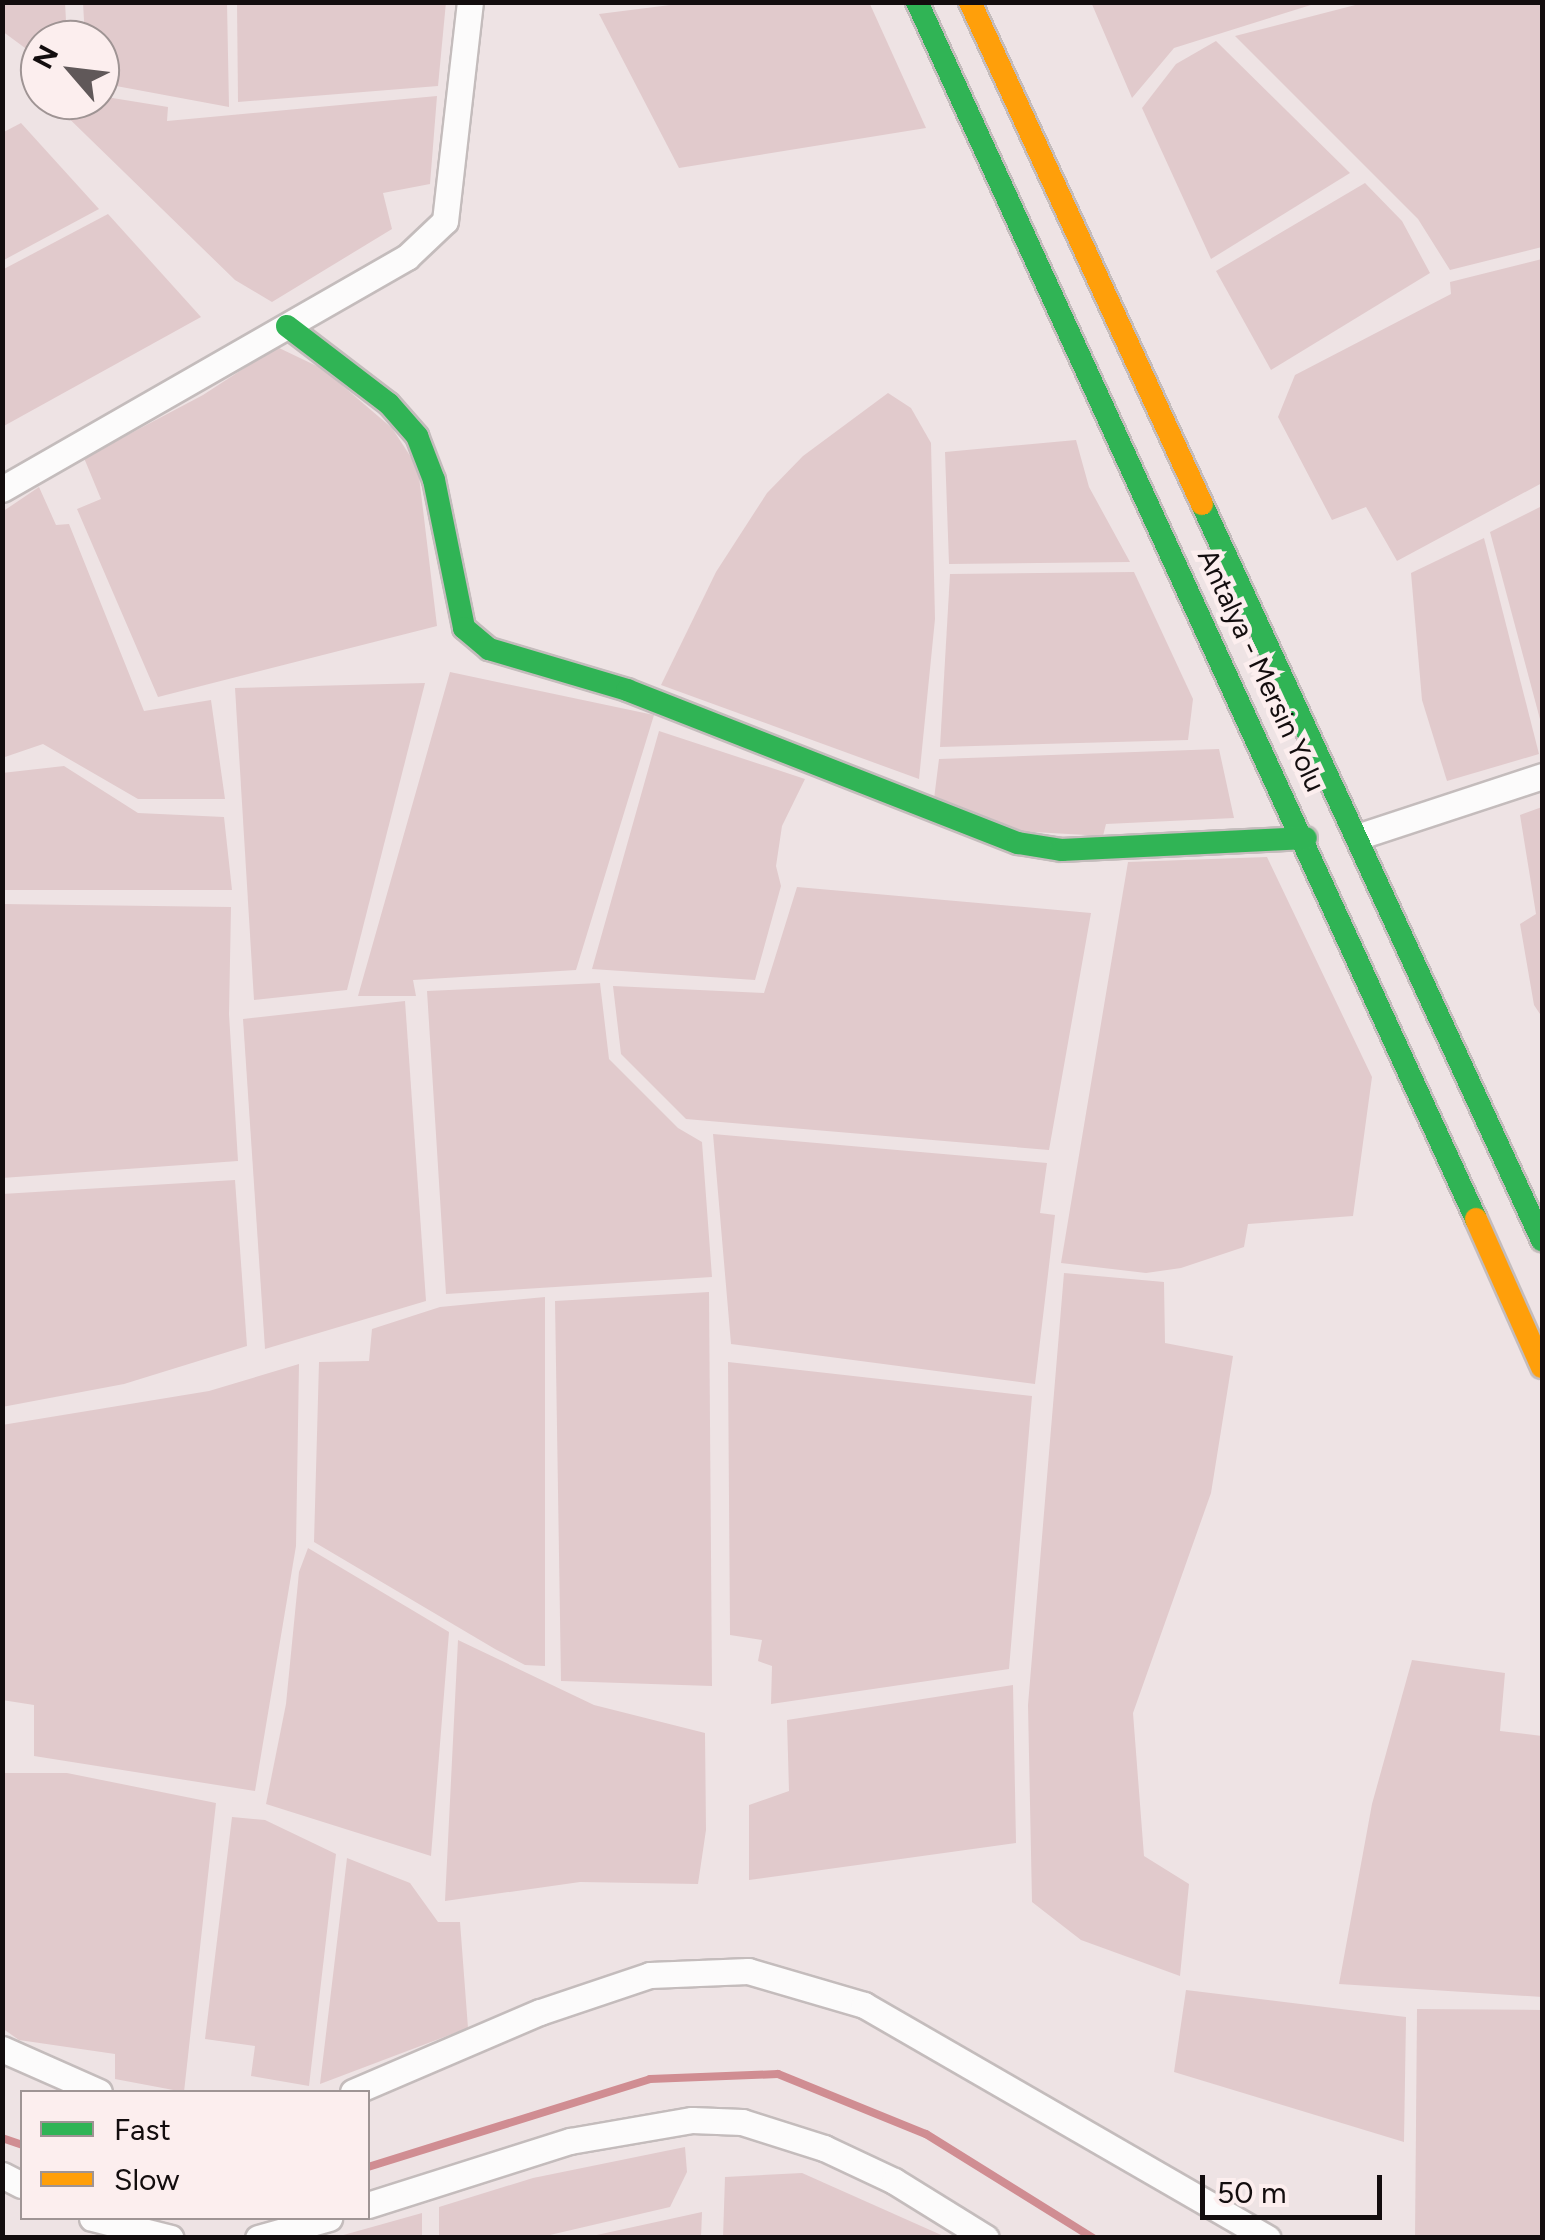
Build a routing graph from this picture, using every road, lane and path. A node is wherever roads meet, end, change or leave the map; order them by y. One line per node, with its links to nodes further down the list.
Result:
1 (470, 2): 4 (street)
2 (917, 2): 8 (main road, Antalya - Mersin Yolu)
3 (970, 2): 7 (main road, Antalya - Mersin Yolu)
4 (287, 326): 5 (street); 8 (main road)
5 (2, 489)
6 (1542, 776): 7 (street)
7 (1360, 836): 9 (main road, Antalya - Mersin Yolu)
8 (1306, 838): 10 (main road, Antalya - Mersin Yolu)
9 (1542, 1240)
10 (1542, 1367)
11 (2, 2049): 12 (street)
12 (95, 2090)
13 (358, 2090): 20 (street)
14 (370, 2204): 19 (street)
15 (100, 2220): 17 (street)
16 (322, 2220): 18 (street)
17 (164, 2237)
18 (258, 2238)
19 (986, 2238)
20 (1267, 2238)

